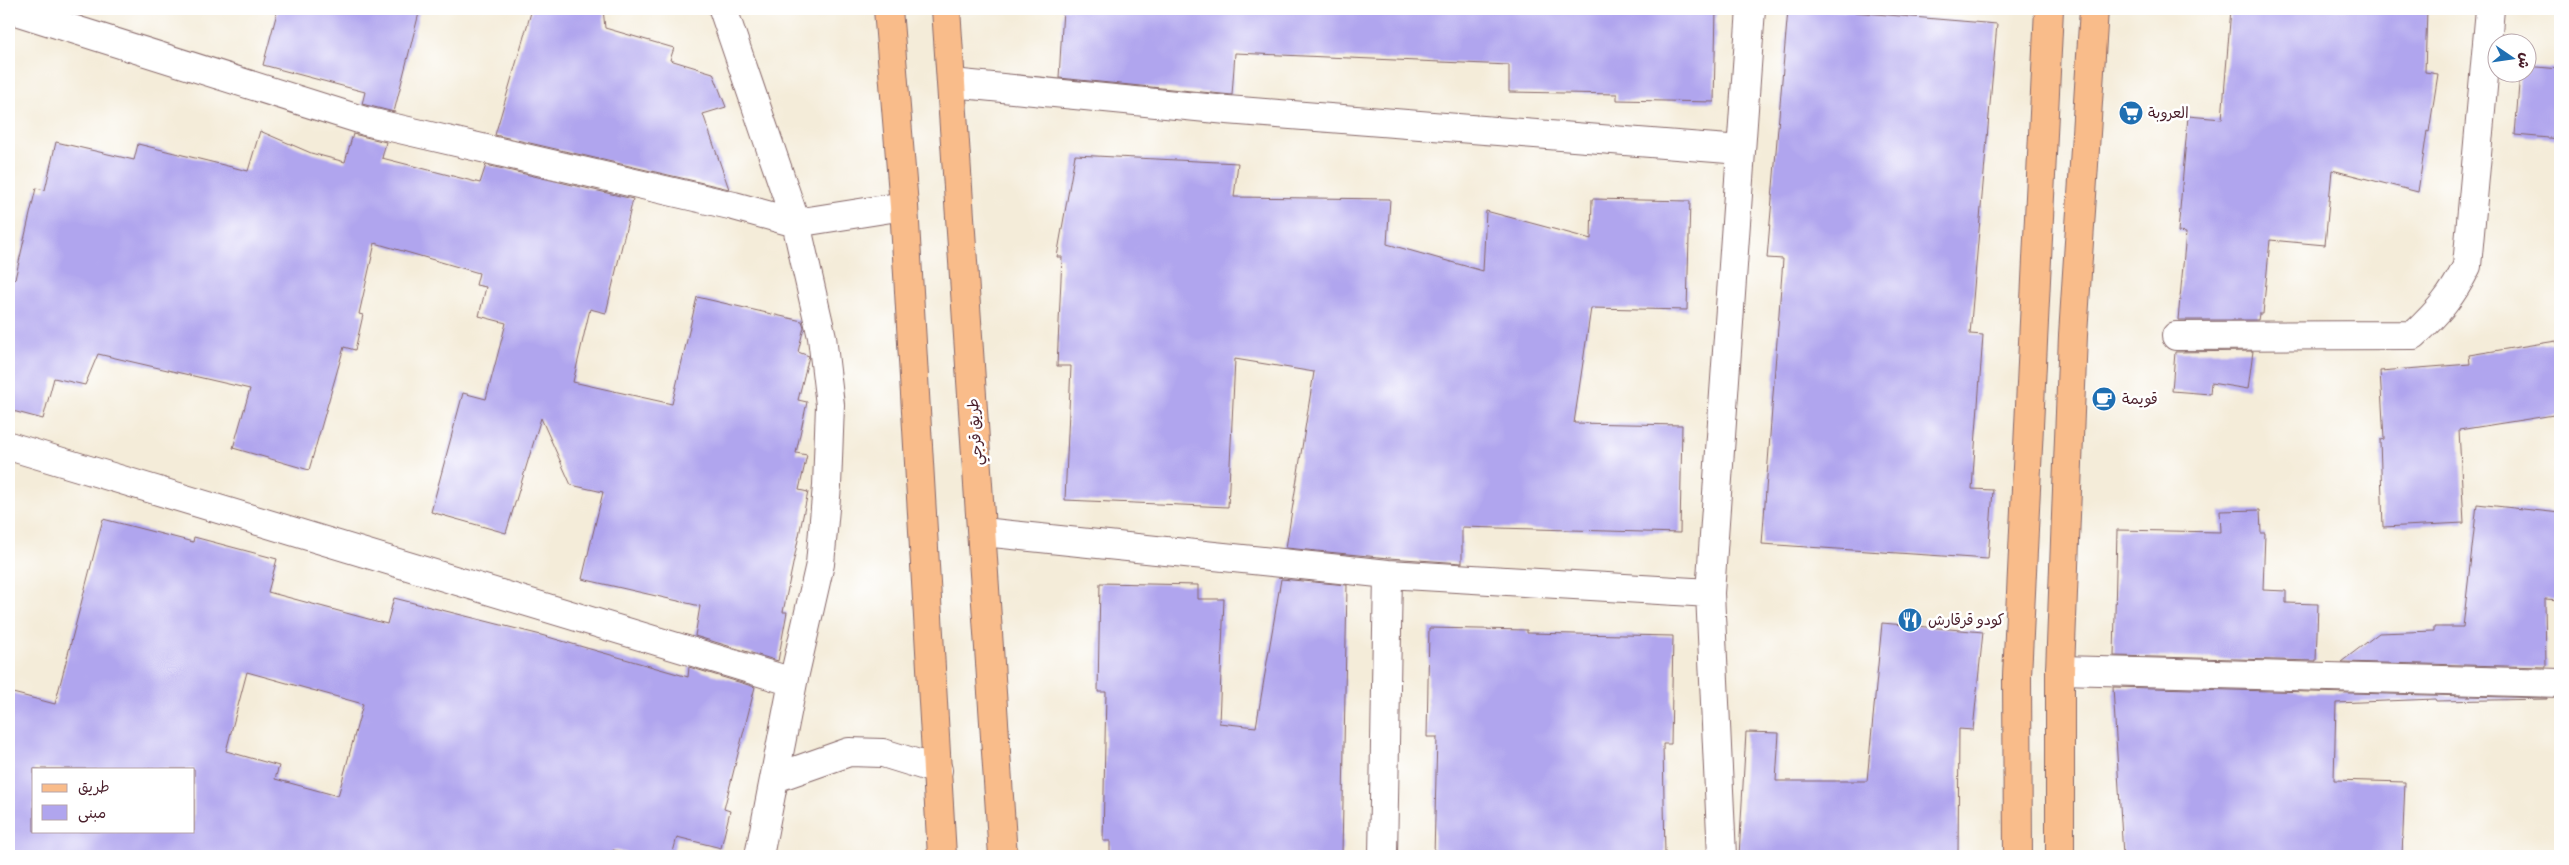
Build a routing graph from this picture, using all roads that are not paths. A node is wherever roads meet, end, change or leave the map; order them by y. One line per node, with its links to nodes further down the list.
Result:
1 (9, 9): 12 (street)
2 (723, 9): 12 (street)
3 (888, 9): 11 (main road)
4 (946, 9): 9 (main road, طريق قرجي)
5 (1751, 9): 10 (street)
6 (2049, 9): 28 (main road)
7 (2094, 9): 18 (main road)
8 (2490, 9): 13 (street)
9 (952, 83): 10 (street); 15 (main road, طريق قرجي)
10 (1741, 150): 17 (street)
11 (904, 206): 12 (street); 21 (main road)
12 (796, 223): 19 (street)
13 (2176, 336)
14 (9, 446): 19 (street)
15 (982, 532): 16 (street); 25 (main road, طريق قرجي)
16 (1388, 574): 17 (street); 26 (street)
17 (1710, 593): 27 (street)
18 (2060, 670): 20 (street); 29 (main road)
19 (793, 682): 22 (street)
20 (2560, 683)
21 (938, 770): 22 (street); 24 (main road)
22 (775, 778): 23 (street)
23 (758, 856)
24 (942, 856)
25 (1003, 856)
26 (1384, 856)
27 (1722, 856)
28 (2018, 856)
29 (2060, 856)

